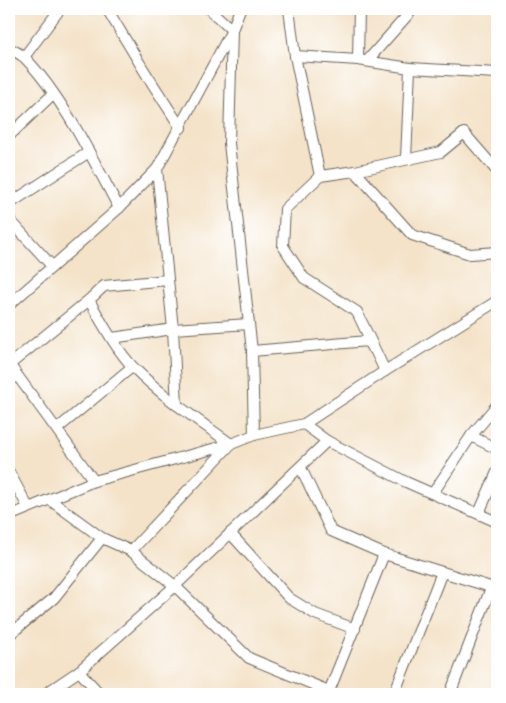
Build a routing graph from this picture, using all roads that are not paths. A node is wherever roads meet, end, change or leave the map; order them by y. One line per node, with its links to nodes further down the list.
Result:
1 (60, 9): 11 (street)
2 (107, 9): 16 (street)
3 (209, 9): 8 (street)
4 (240, 9): 8 (street)
5 (289, 9): 10 (street)
6 (359, 9): 12 (street)
7 (413, 9): 12 (street)
8 (232, 30): 16 (street); 33 (street)
9 (9, 48): 11 (street)
10 (295, 56): 12 (street); 23 (street)
11 (24, 57): 15 (street)
12 (363, 60): 13 (street)
13 (410, 68): 14 (street); 19 (street)
14 (497, 73)
15 (53, 94): 17 (street); 18 (street)
16 (181, 128): 20 (street)
17 (9, 136)
18 (89, 152): 24 (street); 25 (street)
19 (406, 159): 21 (street); 22 (street)
20 (157, 169): 25 (street); 29 (street)
21 (355, 171): 23 (street); 27 (street)
22 (497, 171)
23 (320, 176): 39 (street)
24 (9, 204)
25 (119, 208): 28 (street)
26 (9, 219): 28 (street)
27 (497, 252)
28 (52, 266): 32 (street)
29 (167, 280): 30 (street); 34 (street)
30 (89, 300): 35 (street); 37 (street)
31 (497, 301): 39 (street)
32 (9, 305)
33 (248, 324): 34 (street); 36 (street)
34 (173, 329): 35 (street); 40 (street)
35 (112, 338): 38 (street)
36 (252, 351): 39 (street); 44 (street)
37 (9, 365): 43 (street)
38 (132, 367): 40 (street); 43 (street)
39 (385, 371): 42 (street)
40 (177, 405): 47 (street)
41 (497, 405): 45 (street)
42 (304, 424): 44 (street); 46 (street)
43 (57, 429): 52 (street)
44 (254, 435): 47 (street)
45 (471, 436): 48 (street); 53 (street)
46 (327, 441): 49 (street); 53 (street)
47 (231, 444): 52 (street); 61 (street)
48 (497, 449)
49 (301, 468): 59 (street); 62 (street)
50 (9, 472): 55 (street)
51 (497, 472): 56 (street)
52 (94, 481): 54 (street)
53 (433, 493): 56 (street)
54 (50, 500): 55 (street); 60 (street)
55 (28, 507): 57 (street)
56 (479, 513): 58 (street)
57 (9, 516)
58 (497, 522)
59 (230, 533): 64 (street); 66 (street)
60 (102, 538): 61 (street); 67 (street)
61 (131, 551): 64 (street)
62 (384, 554): 63 (street); 66 (street)
63 (442, 572): 65 (street); 72 (street)
64 (175, 586): 68 (street); 69 (street)
65 (494, 588): 73 (street)
66 (355, 629): 69 (street)
67 (9, 635)
68 (79, 670): 70 (street); 71 (street)
69 (329, 693)
70 (45, 694)
71 (100, 694)
72 (394, 694)
73 (450, 694)

